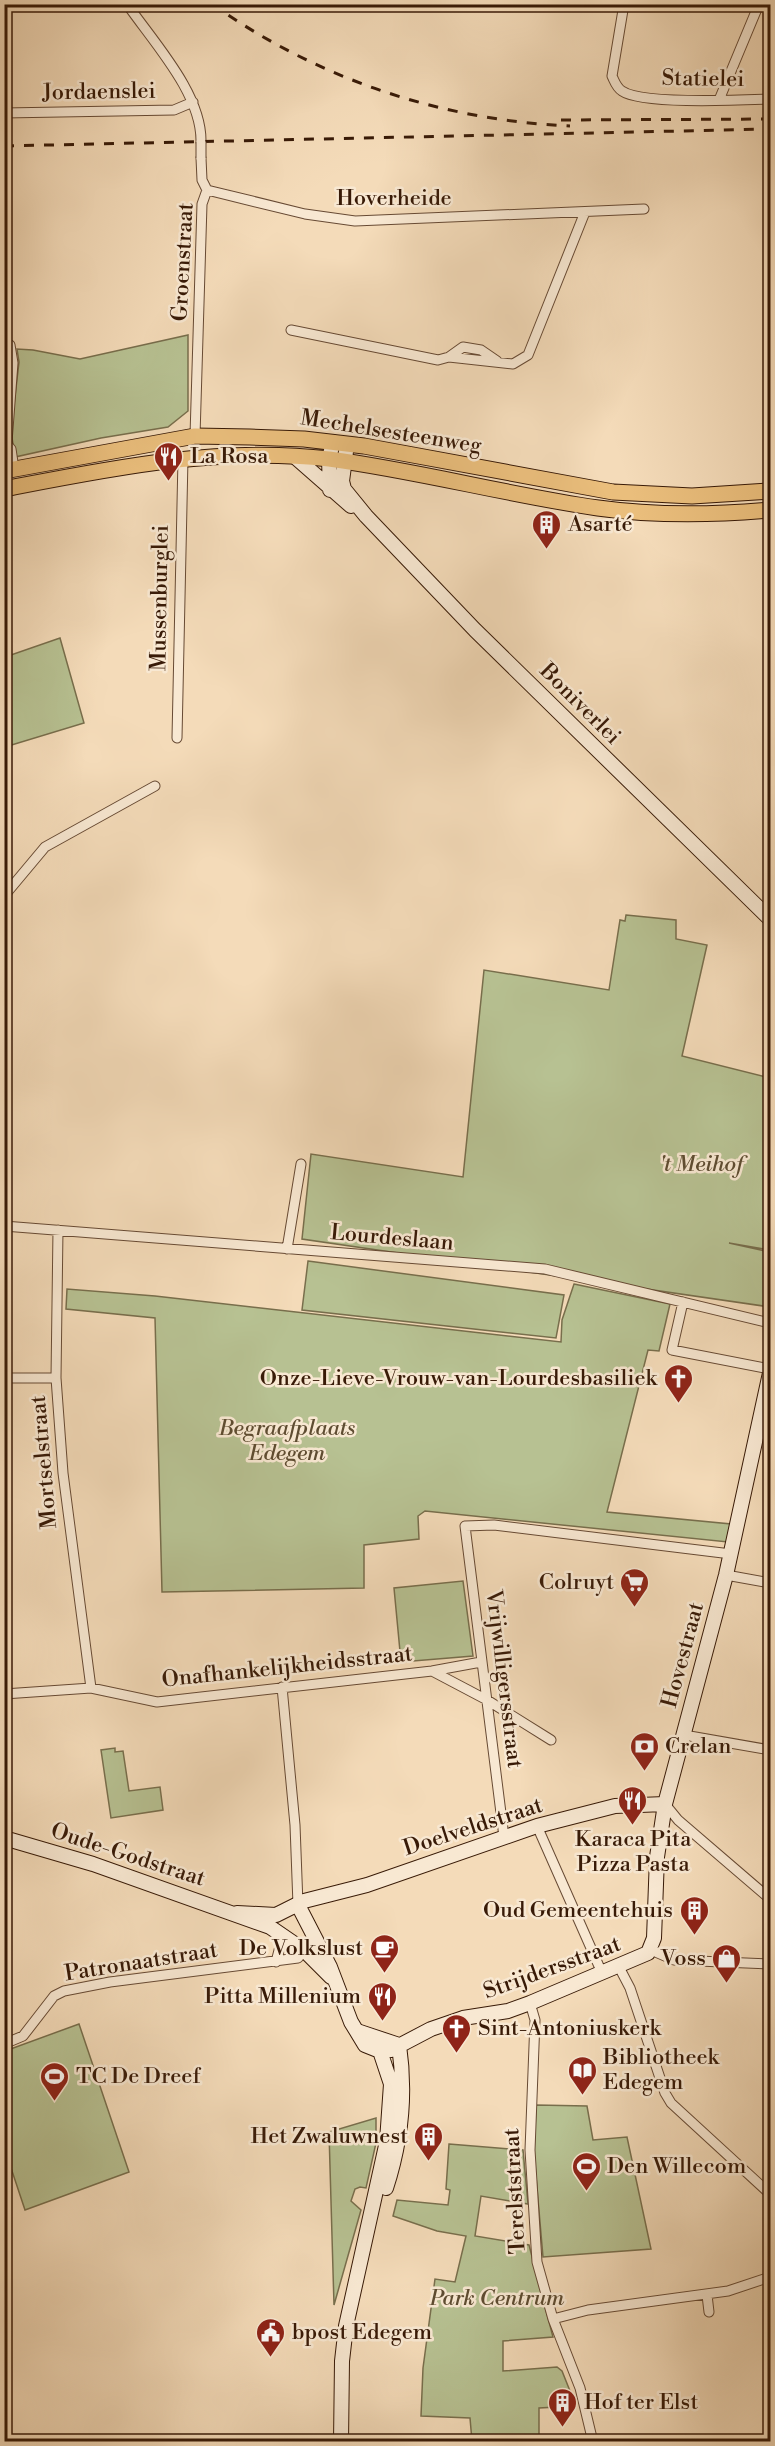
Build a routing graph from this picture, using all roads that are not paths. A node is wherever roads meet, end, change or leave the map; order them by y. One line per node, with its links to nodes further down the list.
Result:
1 (127, 4): 6 (street, Groenstraat)
2 (624, 4): 5 (street, Statielei)
3 (759, 4): 5 (street)
4 (771, 99): 5 (street, Statielei)
5 (719, 100)
6 (193, 102): 7 (street, Jordaenslei); 8 (street, Groenstraat, bridge)
7 (4, 113)
8 (207, 190): 10 (street, Hoverheide); 13 (street, Groenstraat)
9 (644, 209): 10 (street, Hoverheide)
10 (585, 212): 11 (street)
11 (291, 330)
12 (4, 346): 14 (street)
13 (195, 436): 15 (main road, Mechelsesteenweg); 19 (main road, Mechelsesteenweg)
14 (6, 442): 19 (street)
15 (340, 443): 18 (street); 22 (main road, Mechelsesteenweg)
16 (294, 456): 17 (main road, Mechelsesteenweg); 18 (main road, Mechelsesteenweg); 21 (street, Boniverlei)
17 (183, 458): 20 (main road, Mechelsesteenweg); 25 (street, Mussenburglei)
18 (336, 461): 21 (street); 23 (main road, Mechelsesteenweg); 24 (street, Boniverlei)
19 (9, 470)
20 (4, 489)
21 (330, 490): 24 (street, Boniverlei)
22 (771, 491)
23 (771, 510)
24 (366, 516): 28 (street, Boniverlei)
25 (177, 738)
26 (154, 786): 27 (street)
27 (4, 896)
28 (771, 918)
29 (300, 1164): 32 (street)
30 (4, 1226): 31 (street, Lourdeslaan)
31 (58, 1230): 32 (street, Lourdeslaan); 37 (street, Mortselstraat)
32 (287, 1249): 33 (street, Lourdeslaan)
33 (683, 1302): 34 (street, Lourdeslaan); 35 (street, Hovestraat)
34 (771, 1323)
35 (771, 1371): 38 (street, Hovestraat)
36 (4, 1378): 37 (street)
37 (56, 1378): 44 (street, Mortselstraat)
38 (730, 1554): 39 (street, Hovestraat); 41 (street, Vrijwilligersstraat)
39 (726, 1575): 40 (street); 47 (street, Hovestraat)
40 (771, 1583)
41 (481, 1662): 42 (street, Onafhankelijkheidsstraat); 46 (street, Vrijwilligersstraat)
42 (432, 1671): 43 (street, Onafhankelijkheidsstraat); 46 (street, Onafhankelijkheidsstraat)
43 (282, 1687): 44 (street, Onafhankelijkheidsstraat); 55 (street)
44 (91, 1688): 45 (street, Onafhankelijkheidsstraat)
45 (4, 1694)
46 (487, 1700): 48 (street, Onafhankelijkheidsstraat); 52 (street, Vrijwilligersstraat)
47 (684, 1735): 49 (street); 50 (street, Hovestraat)
48 (551, 1740)
49 (771, 1750)
50 (665, 1804): 51 (street, Doelveldstraat); 54 (street); 59 (street, Hovestraat)
51 (537, 1826): 52 (street, Doelveldstraat); 64 (street)
52 (504, 1837): 55 (street, Doelveldstraat)
53 (4, 1838): 56 (street, Oude-Godstraat)
54 (771, 1899)
55 (298, 1905): 56 (street, Oude-Godstraat); 57 (street); 58 (street)
56 (237, 1913): 57 (street, Oude-Godstraat)
57 (284, 1935): 60 (street); 61 (street)
58 (315, 1938): 60 (street); 65 (street)
59 (651, 1950): 62 (street); 63 (street, Strijdersstraat)
60 (305, 1951): 61 (street); 65 (street)
61 (276, 1962): 67 (street, Patronaatstraat)
62 (771, 1964)
63 (620, 1967): 64 (street, Strijdersstraat); 71 (street)
64 (602, 1973): 66 (street, Strijdersstraat)
65 (333, 1978): 69 (street)
66 (530, 2003): 68 (street, Strijdersstraat); 75 (street, Terelststraat)
67 (4, 2044)
68 (399, 2045): 69 (street); 70 (street)
69 (382, 2046): 70 (street)
70 (396, 2104): 76 (street)
71 (771, 2194)
72 (771, 2277): 73 (street)
73 (707, 2295): 74 (street); 75 (street)
74 (709, 2312)
75 (553, 2319): 77 (street, Terelststraat)
76 (341, 2442)
77 (593, 2442)

